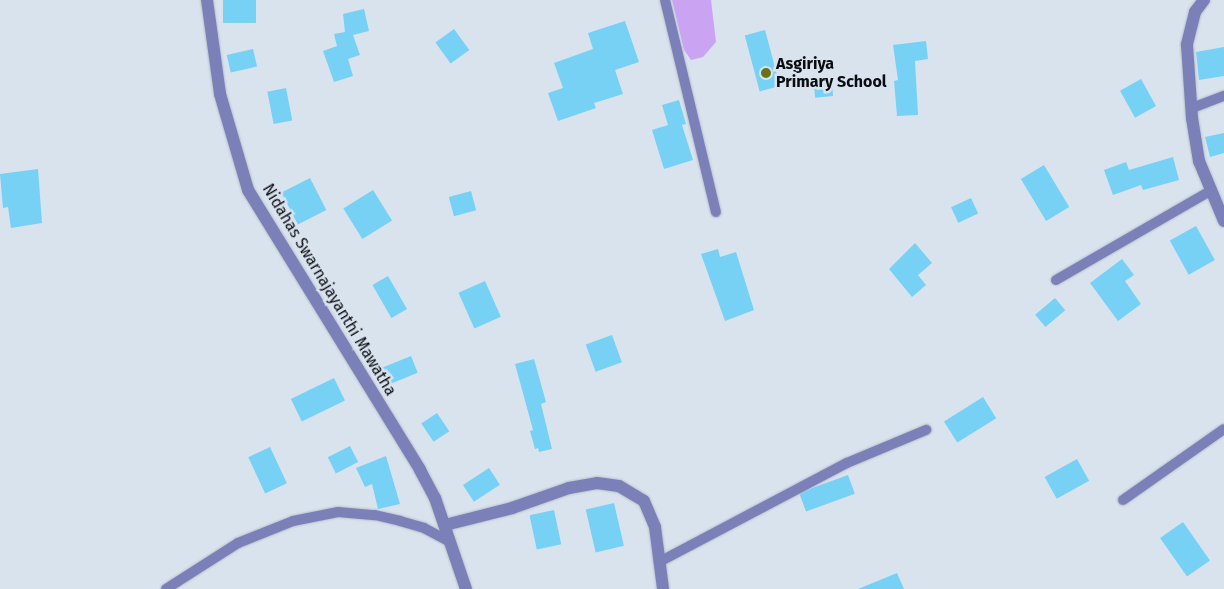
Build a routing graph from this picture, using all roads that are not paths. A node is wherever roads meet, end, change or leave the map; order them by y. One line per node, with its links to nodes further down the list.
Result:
1 (207, 0): 13 (street, Nidahas Swarnajayanthi Mawatha)
2 (665, 0): 7 (lane)
3 (1204, 0): 5 (street)
4 (1224, 96): 5 (lane)
5 (1192, 108): 6 (street)
6 (1210, 191): 8 (street); 9 (lane)
7 (716, 212)
8 (1224, 221)
9 (1056, 280)
10 (1224, 429): 12 (lane)
11 (926, 430): 15 (lane)
12 (1123, 500)
13 (444, 525): 14 (street, Nidahas Swarnajayanthi Mawatha); 15 (street)
14 (450, 542): 16 (lane); 17 (street, Nidahas Swarnajayanthi Mawatha)
15 (659, 562): 18 (street)
16 (166, 589)
17 (466, 589)
18 (663, 589)

